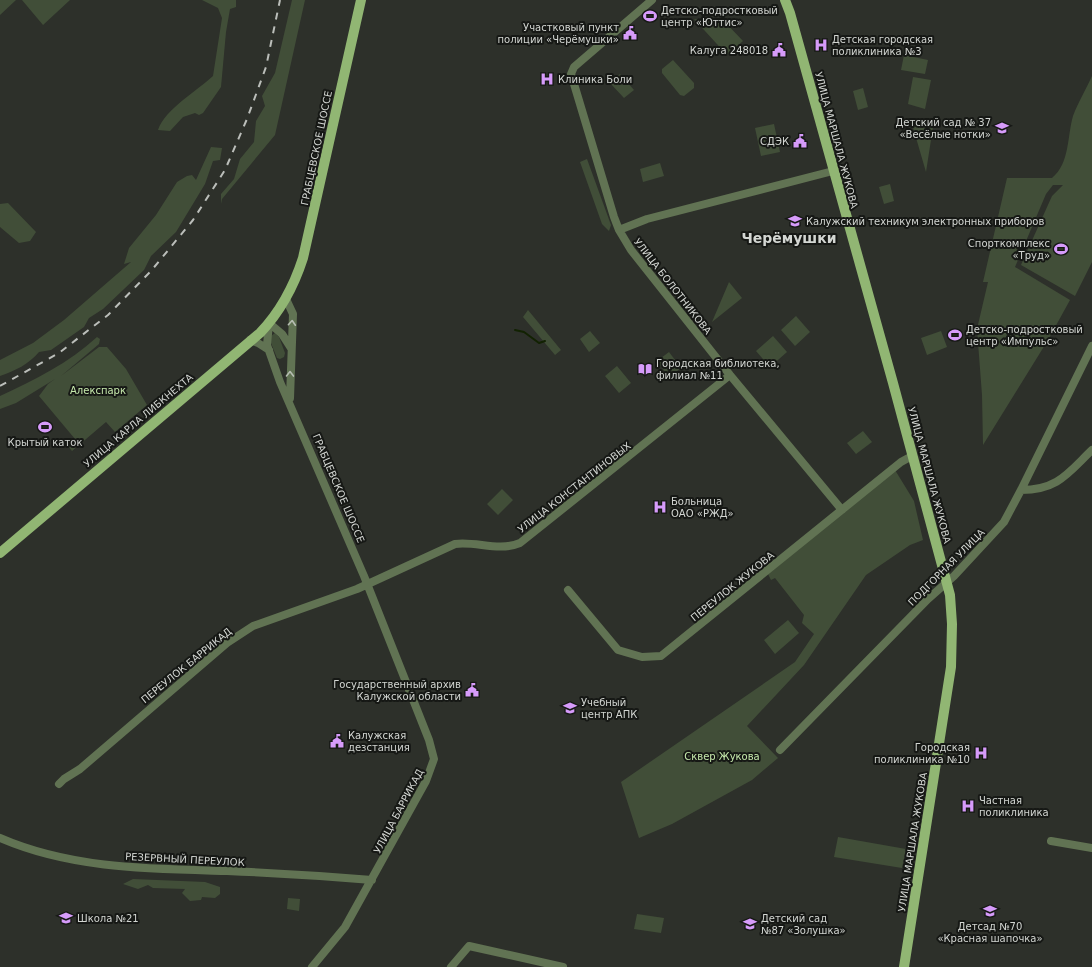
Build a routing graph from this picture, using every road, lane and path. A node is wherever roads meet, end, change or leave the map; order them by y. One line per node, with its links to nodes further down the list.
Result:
1 (361, 0): 6 (main road, ГРАБЦЕВСКОЕ ШОССЕ)
2 (652, 0): 5 (street, УЛИЦА БОЛОТНИКОВА)
3 (785, 0): 4 (main road, УЛИЦА МАРШАЛА ЖУКОВА)
4 (833, 171): 5 (street); 17 (main road, УЛИЦА МАРШАЛА ЖУКОВА)
5 (619, 230): 14 (street, УЛИЦА БОЛОТНИКОВА)
6 (286, 299): 7 (main road, УЛИЦА КАРЛА ЛИБКНЕХТА); 10 (street, ГРАБЦЕВСКОЕ ШОССЕ, one-way to 6)
7 (269, 323): 8 (main road, УЛИЦА КАРЛА ЛИБКНЕХТА); 10 (street); 11 (street, ГРАБЦЕВСКОЕ ШОССЕ)
8 (250, 340): 11 (street); 20 (main road, УЛИЦА КАРЛА ЛИБКНЕХТА)
9 (1092, 346): 18 (street, ПОДГОРНАЯ УЛИЦА)
10 (291, 348): 12 (street, ГРАБЦЕВСКОЕ ШОССЕ)
11 (269, 350): 13 (street, ГРАБЦЕВСКОЕ ШОССЕ)
12 (290, 359): 13 (street); 15 (street, ГРАБЦЕВСКОЕ ШОССЕ, one-way to 12)
13 (273, 361): 15 (street, ГРАБЦЕВСКОЕ ШОССЕ)
14 (730, 375): 19 (street, УЛИЦА БОЛОТНИКОВА); 22 (street, УЛИЦА КОНСТАНТИНОВЫХ)
15 (290, 401): 22 (street, ГРАБЦЕВСКОЕ ШОССЕ)
16 (1092, 450): 18 (street)
17 (912, 456): 19 (street, ПЕРЕУЛОК ЖУКОВА); 21 (main road, УЛИЦА МАРШАЛА ЖУКОВА)
18 (1021, 490): 21 (street, ПОДГОРНАЯ УЛИЦА)
19 (842, 510): 23 (street, ПЕРЕУЛОК ЖУКОВА)
20 (0, 554)
21 (947, 583): 24 (street, ПОДГОРНАЯ УЛИЦА); 33 (main road, УЛИЦА МАРШАЛА ЖУКОВА)
22 (367, 584): 25 (street, ПЕРЕУЛОК БАРРИКАД); 29 (street, УЛИЦА БАРРИКАД)
23 (568, 590)
24 (780, 750)
25 (60, 784)
26 (0, 838): 29 (street, РЕЗЕРВНЫЙ ПЕРЕУЛОК)
27 (1051, 841): 28 (street)
28 (1092, 848)
29 (372, 880): 30 (street, УЛИЦА БАРРИКАД)
30 (312, 967)
31 (451, 967): 32 (street)
32 (563, 967)
33 (904, 967)

